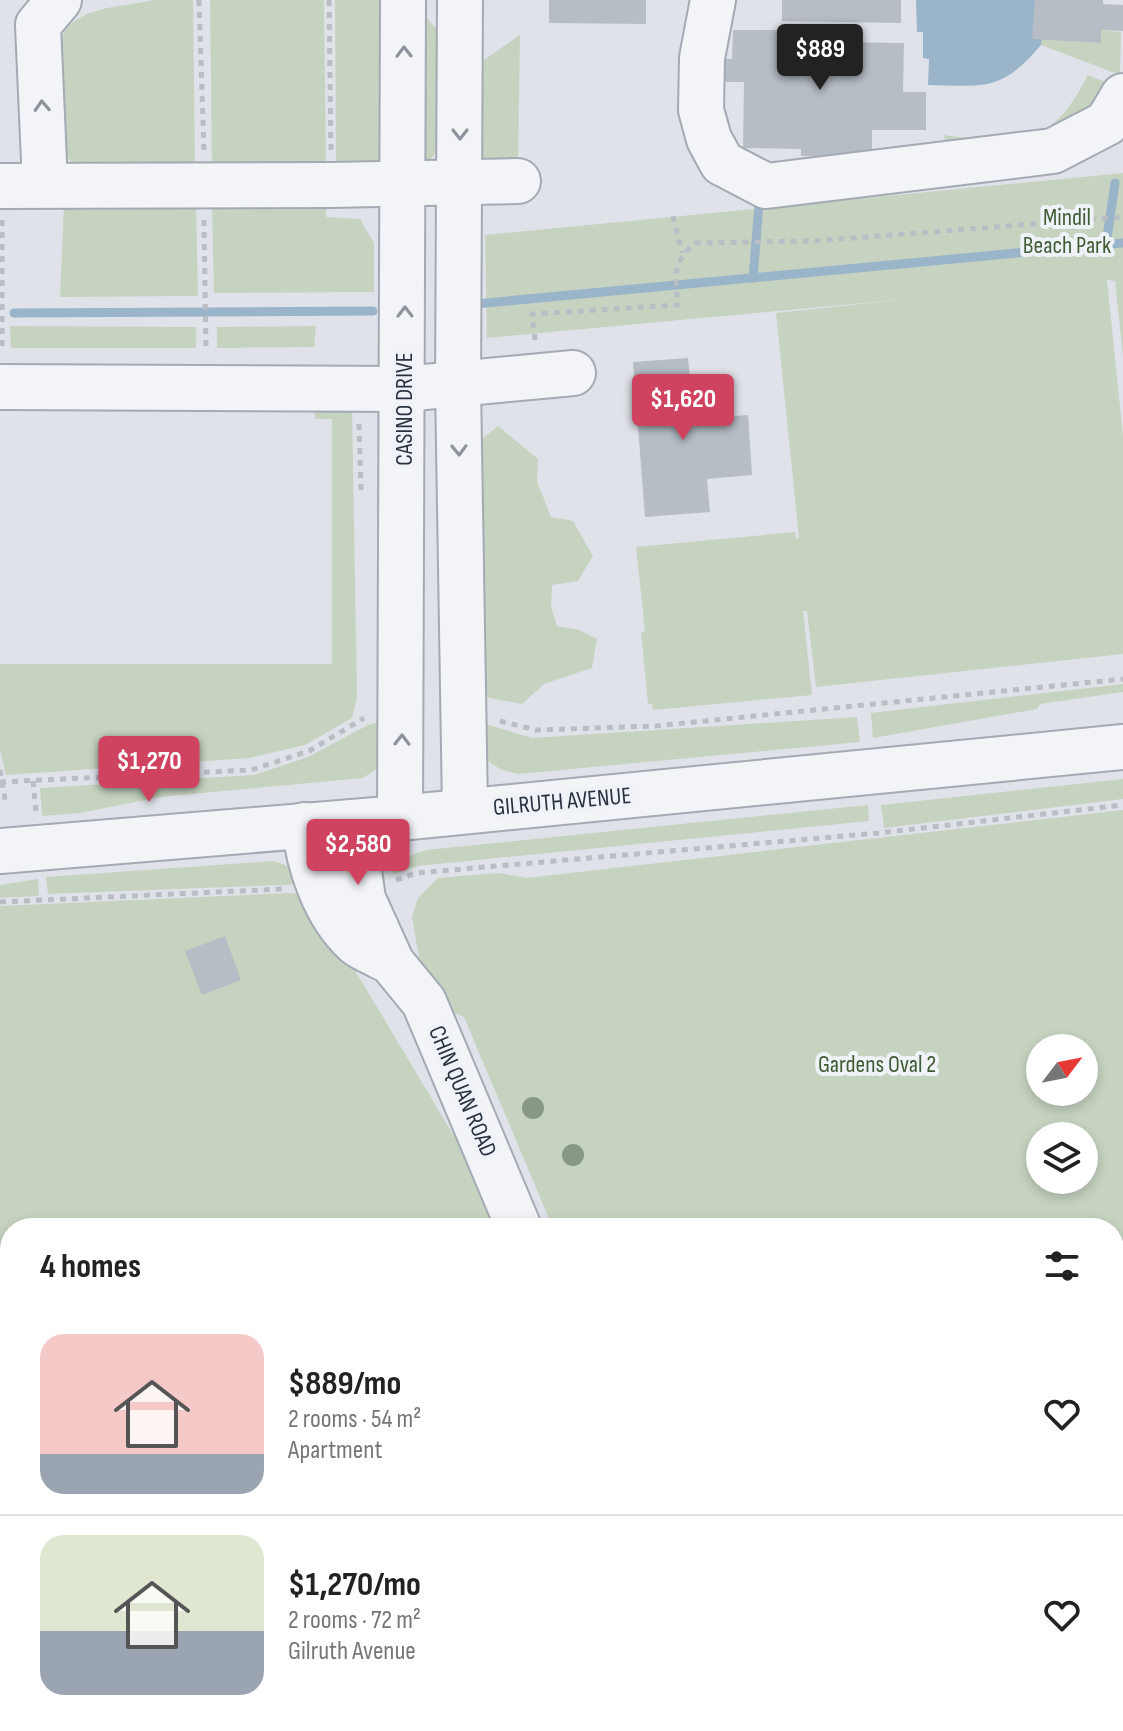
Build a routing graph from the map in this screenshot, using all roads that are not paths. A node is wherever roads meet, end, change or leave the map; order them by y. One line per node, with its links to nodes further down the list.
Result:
1 (59, 0): 9 (street, one-way to 1)
2 (403, 0): 8 (street, CASINO DRIVE, one-way to 2)
3 (460, 0): 6 (street, one-way to 6)
4 (713, 0): 5 (street)
5 (1123, 96)
6 (460, 181): 7 (street); 8 (street); 12 (street)
7 (518, 181)
8 (405, 182): 9 (street); 14 (street, CASINO DRIVE, one-way to 8)
9 (45, 184): 10 (street)
10 (0, 186)
11 (556, 375): 12 (street)
12 (458, 385): 14 (street); 18 (street, one-way to 18)
13 (0, 387): 14 (street)
14 (404, 389): 19 (street, CASINO DRIVE, one-way to 14)
15 (1123, 724): 17 (street)
16 (1123, 747): 17 (street, GILRUTH AVENUE)
17 (1050, 755): 18 (street, GILRUTH AVENUE)
18 (465, 810): 19 (street, GILRUTH AVENUE)
19 (400, 818): 20 (street, GILRUTH AVENUE)
20 (352, 822): 21 (street, GILRUTH AVENUE); 23 (street, CHIN QUAN ROAD)
21 (304, 825): 22 (street, GILRUTH AVENUE); 23 (street, CHIN QUAN ROAD)
22 (0, 851)
23 (340, 886): 24 (street, CHIN QUAN ROAD)
24 (515, 1218)

